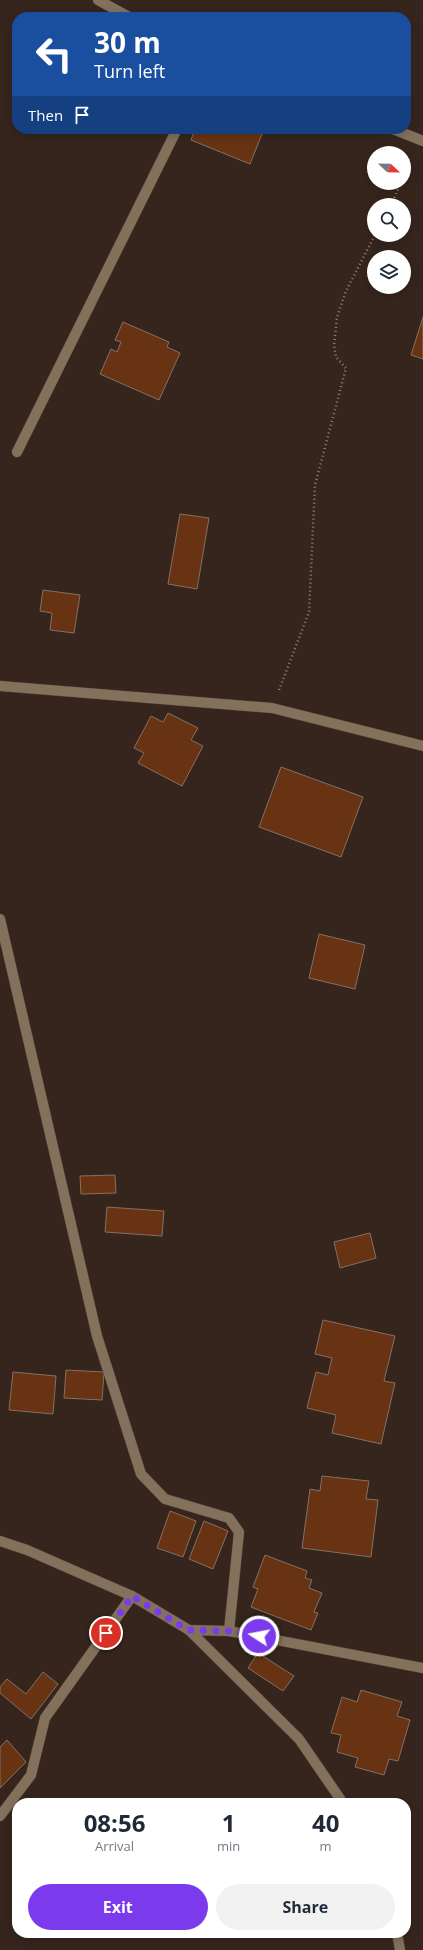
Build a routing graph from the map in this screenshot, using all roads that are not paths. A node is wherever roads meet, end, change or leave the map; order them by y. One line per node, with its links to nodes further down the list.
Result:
1 (98, 0): 2 (street)
2 (120, 12)
3 (175, 134): 6 (street)
4 (406, 134): 5 (street)
5 (423, 141)
6 (17, 452)
7 (0, 686): 8 (street)
8 (423, 746)
9 (0, 919): 13 (street)
10 (0, 1541): 11 (street)
11 (132, 1596): 12 (street); 15 (street)
12 (188, 1630): 13 (street); 16 (street)
13 (229, 1631): 14 (street)
14 (423, 1668)
15 (14, 1798)
16 (340, 1798)
17 (12, 1800): 18 (street)
18 (0, 1816)
19 (399, 1938): 20 (street)
20 (400, 1950)

